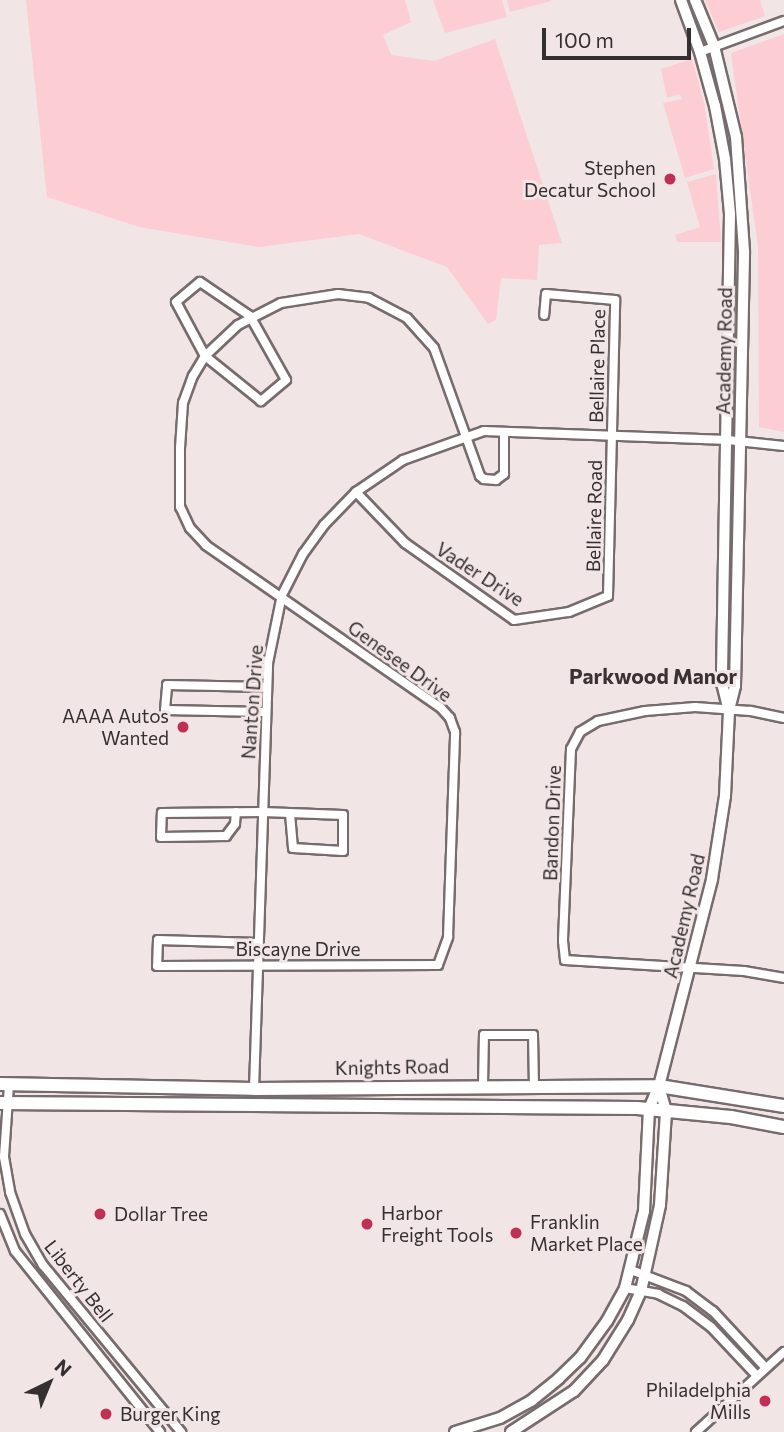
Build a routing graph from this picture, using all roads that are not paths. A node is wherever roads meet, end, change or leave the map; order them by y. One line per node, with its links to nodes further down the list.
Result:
1 (681, 0): 5 (main road, Academy Road)
2 (695, 0): 4 (main road, Academy Road)
3 (784, 21): 4 (street)
4 (714, 47): 5 (street); 13 (main road, Academy Road)
5 (700, 52): 12 (main road, Academy Road)
6 (544, 315): 11 (street, Bellaire Place)
7 (250, 316): 8 (street); 8 (street); 8 (street); 10 (street)
8 (205, 356): 16 (street, Genesee Drive)
9 (504, 432): 10 (street, Nanton Drive); 10 (street); 11 (street, Nanton Drive)
10 (467, 436): 15 (street, Nanton Drive)
11 (611, 437): 12 (street, Nanton Drive); 17 (street, Bellaire Road)
12 (728, 440): 13 (street, Nanton Drive); 19 (main road, Academy Road)
13 (740, 442): 14 (street, Nanton Drive); 19 (main road, Academy Road)
14 (784, 446)
15 (356, 492): 16 (street, Nanton Drive); 17 (street, Vader Drive)
16 (282, 596): 18 (street, Nanton Drive); 27 (street, Genesee Drive)
17 (608, 596)
18 (267, 687): 20 (street, Nanton Drive); 20 (street)
19 (729, 710): 21 (street, Bandon Drive); 28 (main road, Academy Road); 28 (street, Bandon Drive)
20 (264, 712): 23 (street, Nanton Drive)
21 (784, 718)
22 (236, 812): 22 (street); 23 (street)
23 (263, 812): 24 (street); 25 (street, Nanton Drive)
24 (290, 813): 24 (street)
25 (258, 943): 26 (street, Nanton Drive); 26 (street, Biscayne Drive)
26 (259, 964): 27 (street, Biscayne Drive); 34 (street, Nanton Drive)
27 (433, 965)
28 (690, 968): 29 (street); 33 (main road, Academy Road)
29 (784, 978)
30 (5, 1084): 34 (main road, Knights Road); 35 (street, Liberty Bell)
31 (483, 1085): 32 (main road, Knights Road); 32 (street); 34 (main road, Knights Road)
32 (534, 1085): 33 (main road, Knights Road)
33 (659, 1086): 36 (main road, Knights Road); 37 (main road, Academy Road); 38 (main road)
34 (254, 1089)
35 (4, 1103): 37 (main road, Knights Road); 49 (street, Liberty Bell)
36 (784, 1105)
37 (649, 1109): 38 (main road, Knights Road); 41 (main road)
38 (666, 1111): 39 (main road, Knights Road); 42 (main road)
39 (784, 1127)
40 (0, 1214): 48 (street, Liberty Bell)
41 (631, 1270): 42 (street); 43 (main road)
42 (646, 1275): 44 (main road); 46 (street)
43 (625, 1288): 44 (street); 50 (main road)
44 (641, 1291): 47 (street); 51 (main road)
45 (784, 1352): 46 (street)
46 (765, 1367): 47 (street)
47 (756, 1375): 52 (street)
48 (160, 1432)
49 (181, 1432)
50 (455, 1432)
51 (510, 1432)
52 (696, 1432)

